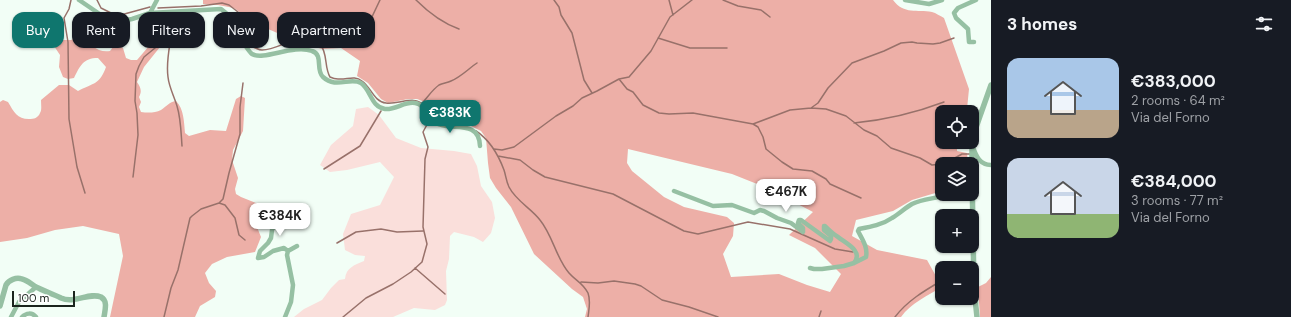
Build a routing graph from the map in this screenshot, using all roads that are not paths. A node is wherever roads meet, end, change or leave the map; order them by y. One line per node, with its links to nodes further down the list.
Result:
1 (79, 0): 8 (street)
2 (157, 0): 6 (street)
3 (905, 0): 4 (street)
4 (942, 0)
5 (976, 0): 9 (street)
6 (151, 12)
7 (167, 12): 12 (street)
8 (138, 17)
9 (974, 42)
10 (991, 84): 11 (street)
11 (979, 118)
12 (480, 146)
13 (974, 149): 14 (street)
14 (991, 165)
15 (674, 191): 21 (street)
16 (935, 197): 21 (street)
17 (972, 201): 30 (street)
18 (282, 211): 20 (street)
19 (298, 246): 20 (street)
20 (288, 252): 29 (street)
21 (854, 263): 22 (street)
22 (810, 268)
23 (36, 287): 24 (street); 25 (street); 28 (street)
24 (0, 306)
25 (11, 317)
26 (22, 317): 27 (street)
27 (36, 317)
28 (104, 317)
29 (285, 317)
30 (976, 317)

